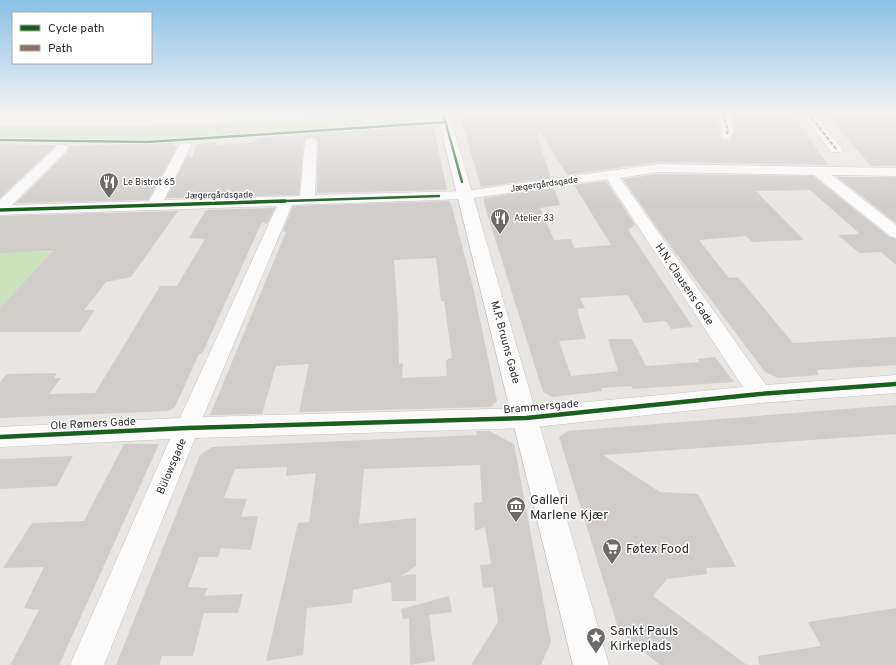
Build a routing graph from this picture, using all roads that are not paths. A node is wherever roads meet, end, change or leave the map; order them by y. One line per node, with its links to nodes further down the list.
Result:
1 (311, 144): 11 (street)
2 (452, 144): 10 (street, M.P. Bruuns Gade)
3 (832, 144): 6 (street)
4 (185, 146): 13 (street)
5 (62, 148): 14 (street)
6 (836, 149)
7 (817, 170): 8 (street, Jægergårdsgade); 9 (street, Jægergårdsgade); 15 (street)
8 (896, 172)
9 (610, 174): 10 (street, Jægergårdsgade); 17 (street, H.N. Clausens Gade)
10 (466, 195): 11 (street, Jægergårdsgade); 18 (street, M.P. Bruuns Gade)
11 (307, 201): 12 (street, Jægergårdsgade)
12 (286, 202): 13 (street, Jægergårdsgade); 19 (street, Bülowsgade)
13 (154, 205): 14 (street, Jægergårdsgade)
14 (0, 209)
15 (896, 233)
16 (896, 384): 17 (street, Brammersgade)
17 (760, 394): 18 (street, Brammersgade)
18 (526, 418): 19 (street, Brammersgade); 22 (street, M.P. Bruuns Gade)
19 (187, 428): 20 (street, Ole Rømers Gade); 21 (street, Bülowsgade)
20 (0, 437)
21 (87, 665)
22 (591, 665)

